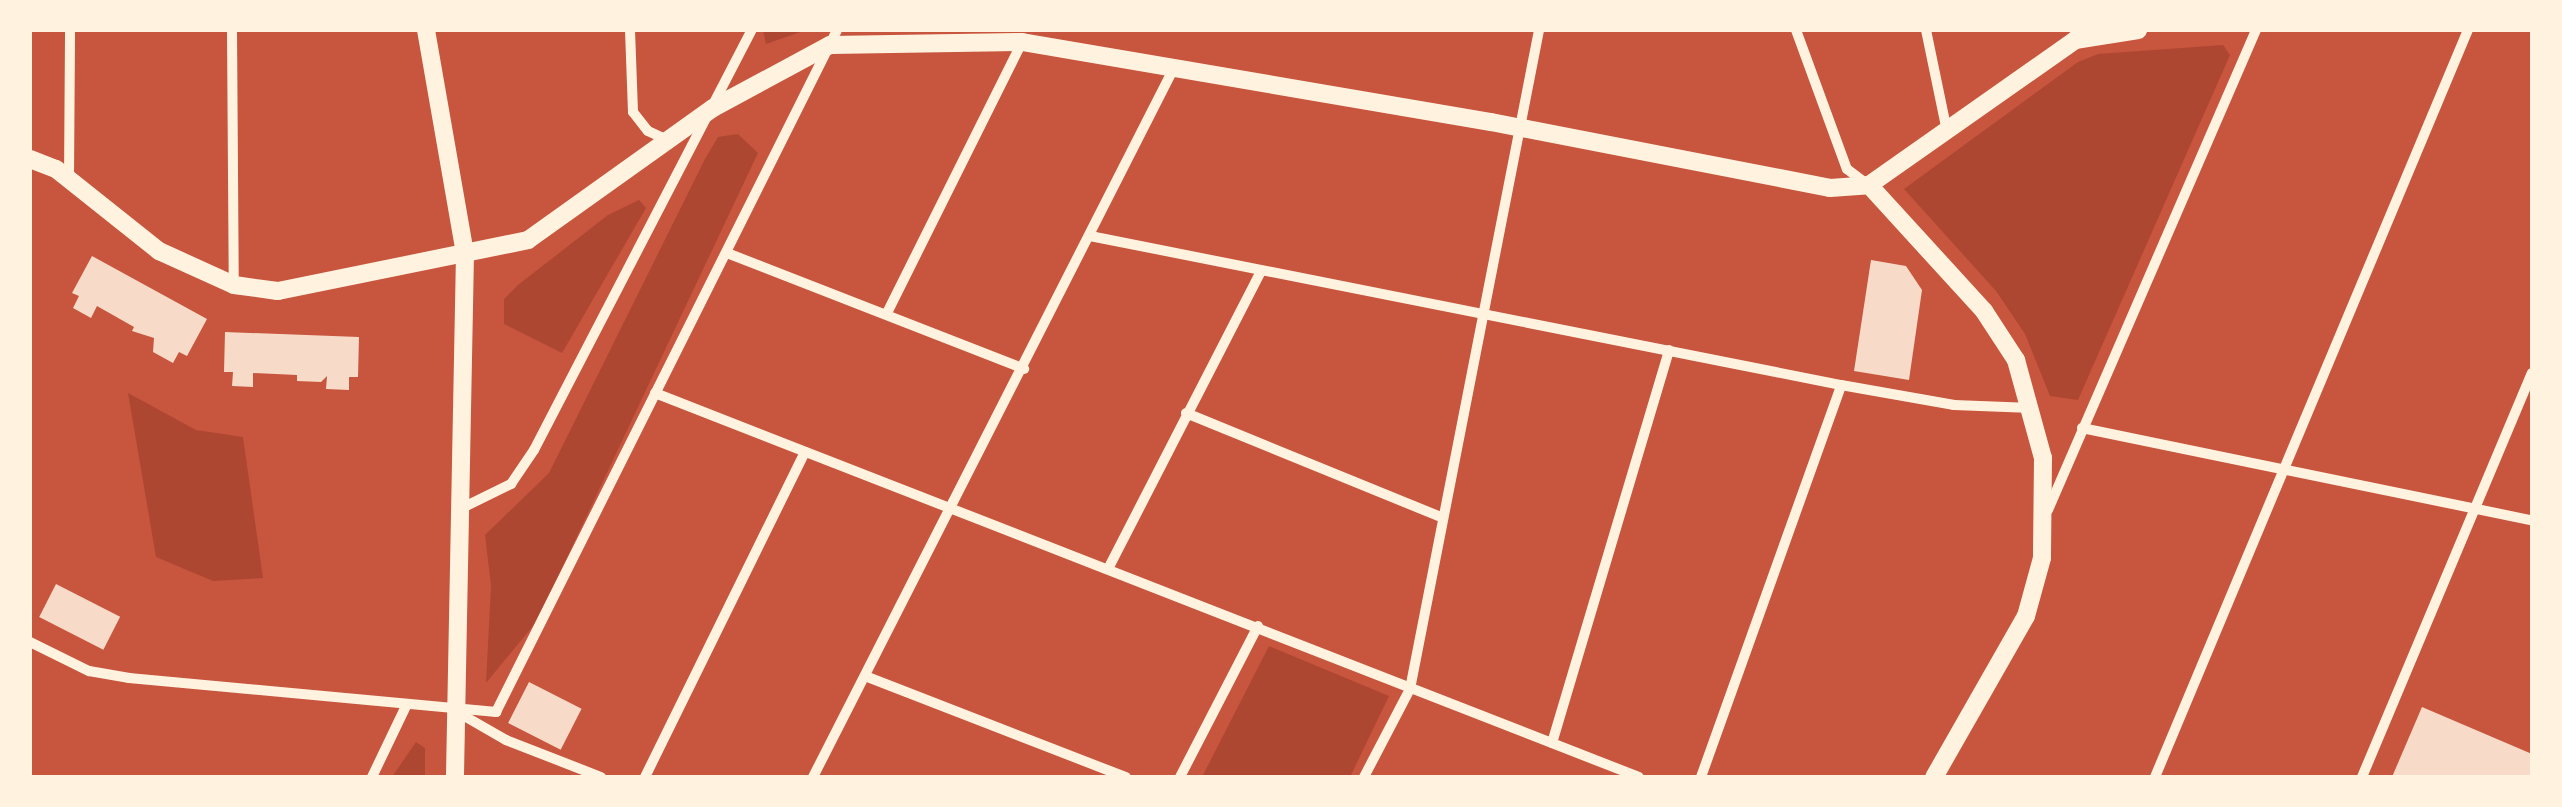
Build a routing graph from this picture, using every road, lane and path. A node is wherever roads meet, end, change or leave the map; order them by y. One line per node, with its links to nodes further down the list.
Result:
1 (70, 30): 21 (street)
2 (232, 30): 27 (street)
3 (426, 30): 25 (street)
4 (630, 30): 19 (street)
5 (752, 30): 16 (street)
6 (1539, 30): 17 (street)
7 (1796, 30): 22 (street)
8 (1926, 30): 18 (street)
9 (2138, 30): 12 (street)
10 (2256, 30): 37 (street)
11 (2468, 30): 39 (street)
12 (2088, 32): 18 (street)
13 (834, 37): 14 (street); 16 (street); 24 (street)
14 (1022, 42): 15 (street); 28 (street)
15 (1176, 66): 17 (street); 23 (street)
16 (713, 108): 19 (street); 40 (street)
17 (1518, 127): 22 (street); 29 (street)
18 (1947, 131): 22 (street)
19 (667, 140): 25 (street)
20 (30, 158): 21 (street)
21 (69, 180): 27 (street)
22 (1869, 186): 35 (street)
23 (1090, 236): 26 (street); 31 (street)
24 (727, 253): 28 (street); 34 (street)
25 (465, 254): 27 (street); 40 (street)
26 (1261, 271): 29 (street); 36 (street)
27 (234, 285)
28 (888, 312): 31 (street)
29 (1482, 314): 30 (street); 44 (street)
30 (1669, 350): 33 (street); 53 (street)
31 (1024, 369): 42 (street)
32 (2532, 373): 41 (street)
33 (1842, 385): 35 (street); 63 (street)
34 (656, 393): 38 (street); 52 (street)
35 (2032, 408): 43 (street)
36 (1186, 413): 44 (street); 46 (street)
37 (2082, 428): 39 (street); 43 (street)
38 (805, 452): 42 (street); 57 (street)
39 (2284, 470): 41 (street); 65 (street)
40 (462, 508): 52 (street)
41 (2475, 508): 45 (street); 66 (street)
42 (949, 510): 46 (street); 49 (street)
43 (2046, 513): 64 (street)
44 (1439, 516): 50 (street)
45 (2532, 520)
46 (1108, 570): 47 (street)
47 (1258, 626): 50 (street); 60 (street)
48 (30, 642): 51 (street)
49 (865, 676): 58 (street); 59 (street)
50 (1410, 690): 53 (street); 61 (street)
51 (406, 706): 52 (street); 54 (street)
52 (458, 712): 55 (street); 56 (street)
53 (1552, 742): 62 (street)
54 (372, 777)
55 (455, 777)
56 (601, 777)
57 (646, 777)
58 (813, 777)
59 (1126, 777)
60 (1180, 777)
61 (1364, 777)
62 (1639, 777)
63 (1701, 777)
64 (1934, 777)
65 (2156, 777)
66 (2362, 777)

